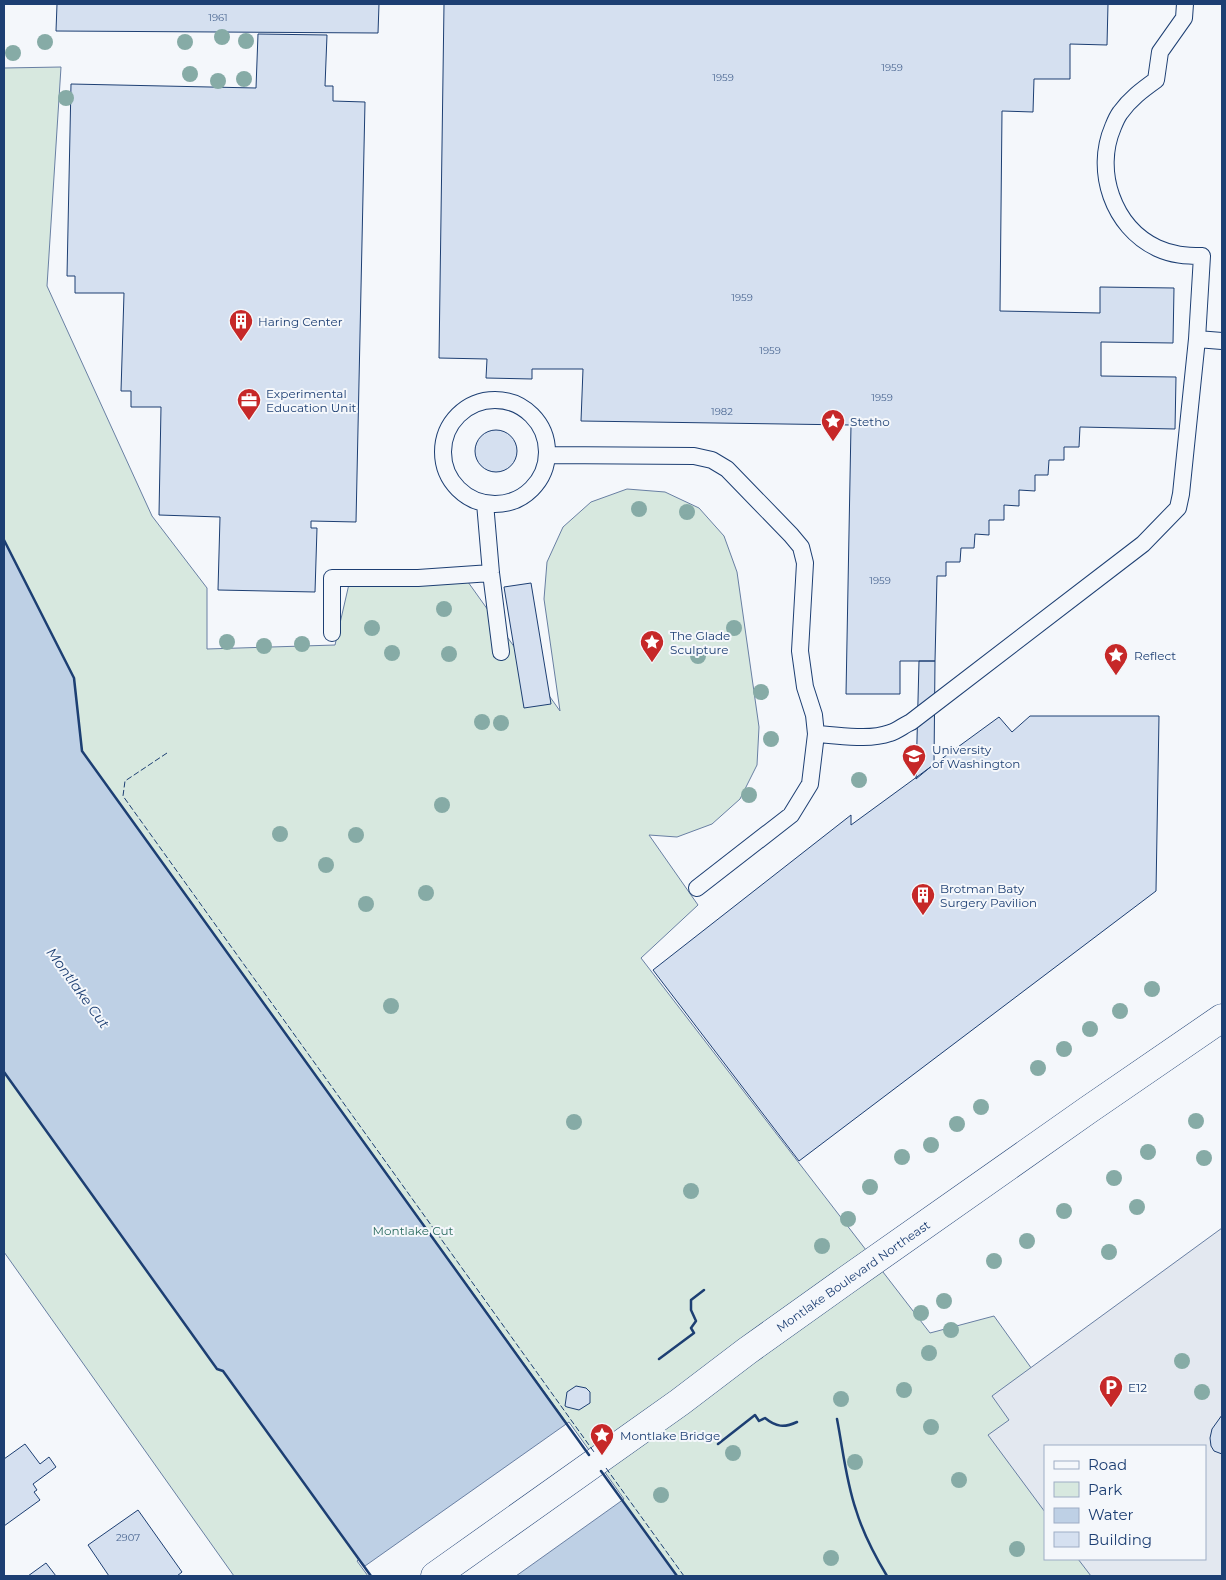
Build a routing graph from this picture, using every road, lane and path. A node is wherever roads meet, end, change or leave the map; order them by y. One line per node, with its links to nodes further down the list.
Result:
1 (1185, 4): 2 (lane)
2 (1197, 339): 3 (lane); 9 (lane)
3 (1222, 341)
4 (548, 455): 5 (lane); 5 (lane); 9 (lane)
5 (484, 503): 6 (lane)
6 (491, 573): 7 (lane); 8 (lane)
7 (332, 633)
8 (501, 652)
9 (816, 734): 10 (lane)
10 (697, 888)
11 (1222, 1018): 12 (main road, Montlake Boulevard Northeast)
12 (435, 1576)

